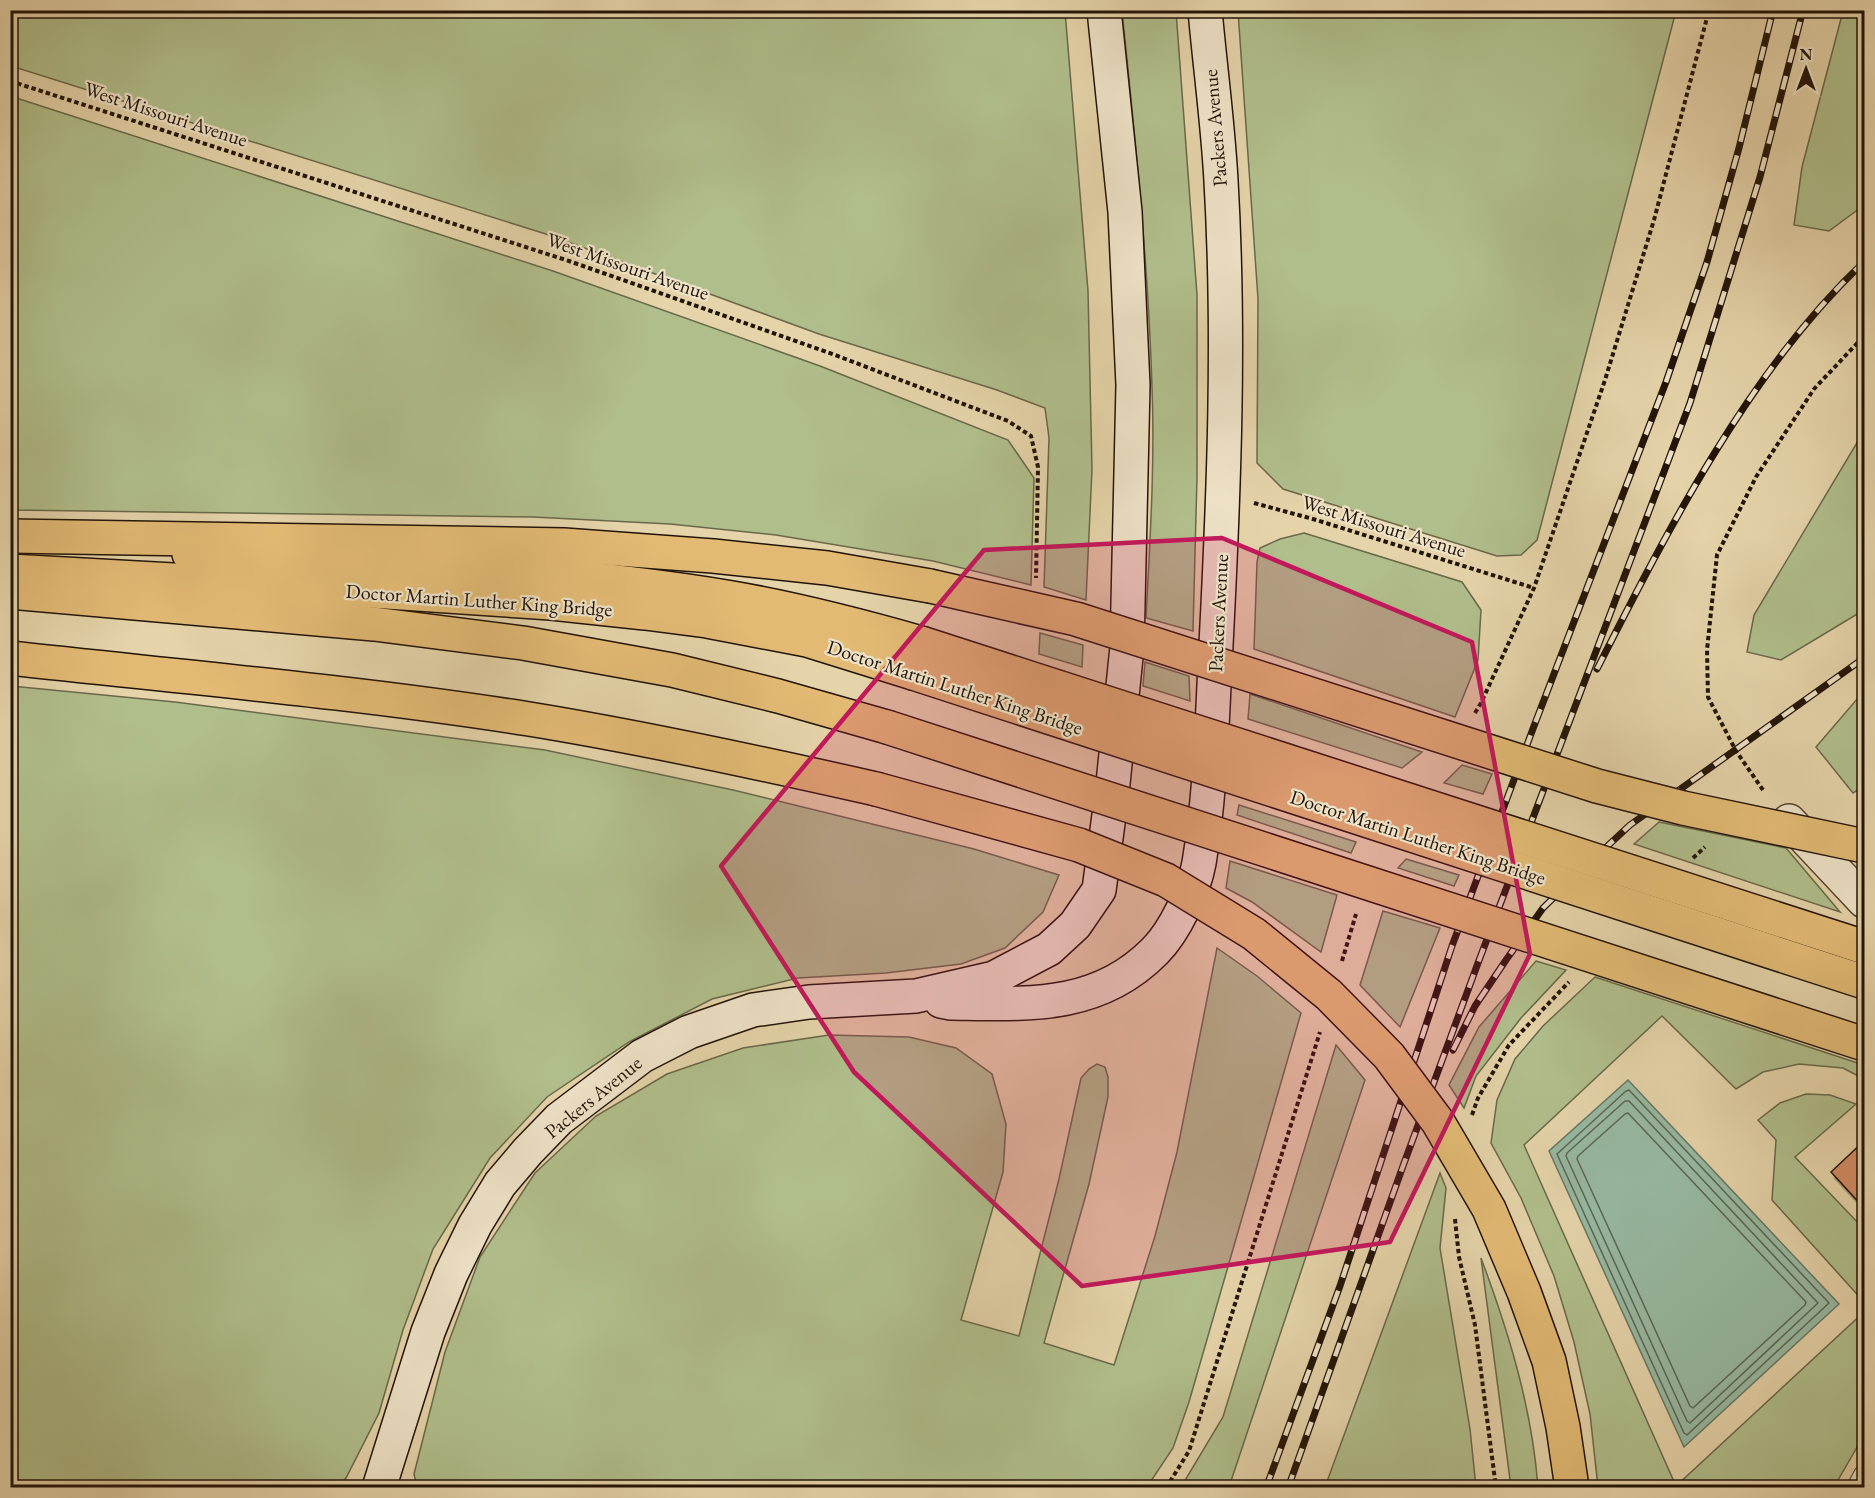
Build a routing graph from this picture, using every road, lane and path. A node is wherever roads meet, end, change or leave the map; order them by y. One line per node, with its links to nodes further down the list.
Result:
1 (1104, 10): 22 (main road, Packers Avenue)
2 (1205, 10): 5 (main road, Packers Avenue)
3 (10, 81): 10 (path, West Missouri Avenue)
4 (1864, 336): 14 (path)
5 (1223, 494): 9 (path, West Missouri Avenue); 22 (main road, Packers Avenue)
6 (10, 536): 16 (main road, bridge)
7 (10, 543): 13 (main road, Doctor Martin Luther King Bridge)
8 (10, 571): 13 (main road, Doctor Martin Luther King Bridge)
9 (1534, 588)
10 (1035, 589)
11 (10, 592): 23 (main road, bridge)
12 (10, 658): 29 (main road, bridge)
13 (917, 658): 19 (main road, Doctor Martin Luther King Bridge, bridge); 21 (main road, Doctor Martin Luther King Bridge, bridge)
14 (1789, 821): 18 (main road)
15 (1706, 846): 17 (path)
16 (1864, 846)
17 (1689, 862)
18 (1864, 902)
19 (1864, 947)
20 (1574, 976): 24 (path)
21 (1864, 982)
22 (916, 996): 27 (main road, Packers Avenue)
23 (1864, 1044)
24 (1471, 1117)
25 (1454, 1216): 28 (path)
26 (1864, 1475): 30 (lane)
27 (379, 1488)
28 (1496, 1488)
29 (1572, 1488)
30 (1857, 1488)

